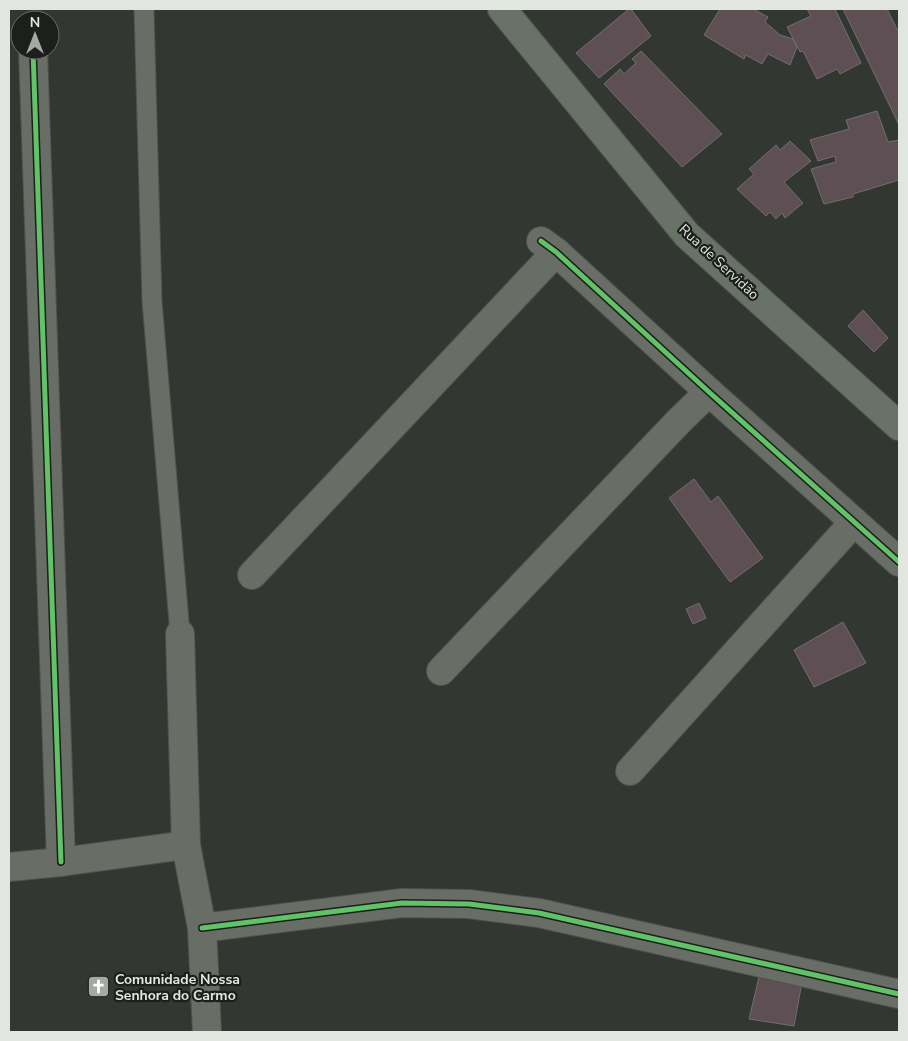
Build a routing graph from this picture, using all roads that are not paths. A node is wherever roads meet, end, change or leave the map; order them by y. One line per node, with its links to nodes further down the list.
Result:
1 (144, 9): 9 (lane)
2 (502, 9): 5 (main road, Rua de Servidão)
3 (33, 60): 13 (street)
4 (709, 392): 6 (street); 8 (street); 10 (street)
5 (899, 426)
6 (854, 522): 7 (street); 11 (street)
7 (899, 562)
8 (252, 575)
9 (180, 634): 12 (street)
10 (441, 671)
11 (630, 771)
12 (186, 845): 13 (street); 15 (street)
13 (61, 862): 14 (street)
14 (9, 867)
15 (202, 928): 16 (street); 17 (street)
16 (899, 994)
17 (207, 1032)

